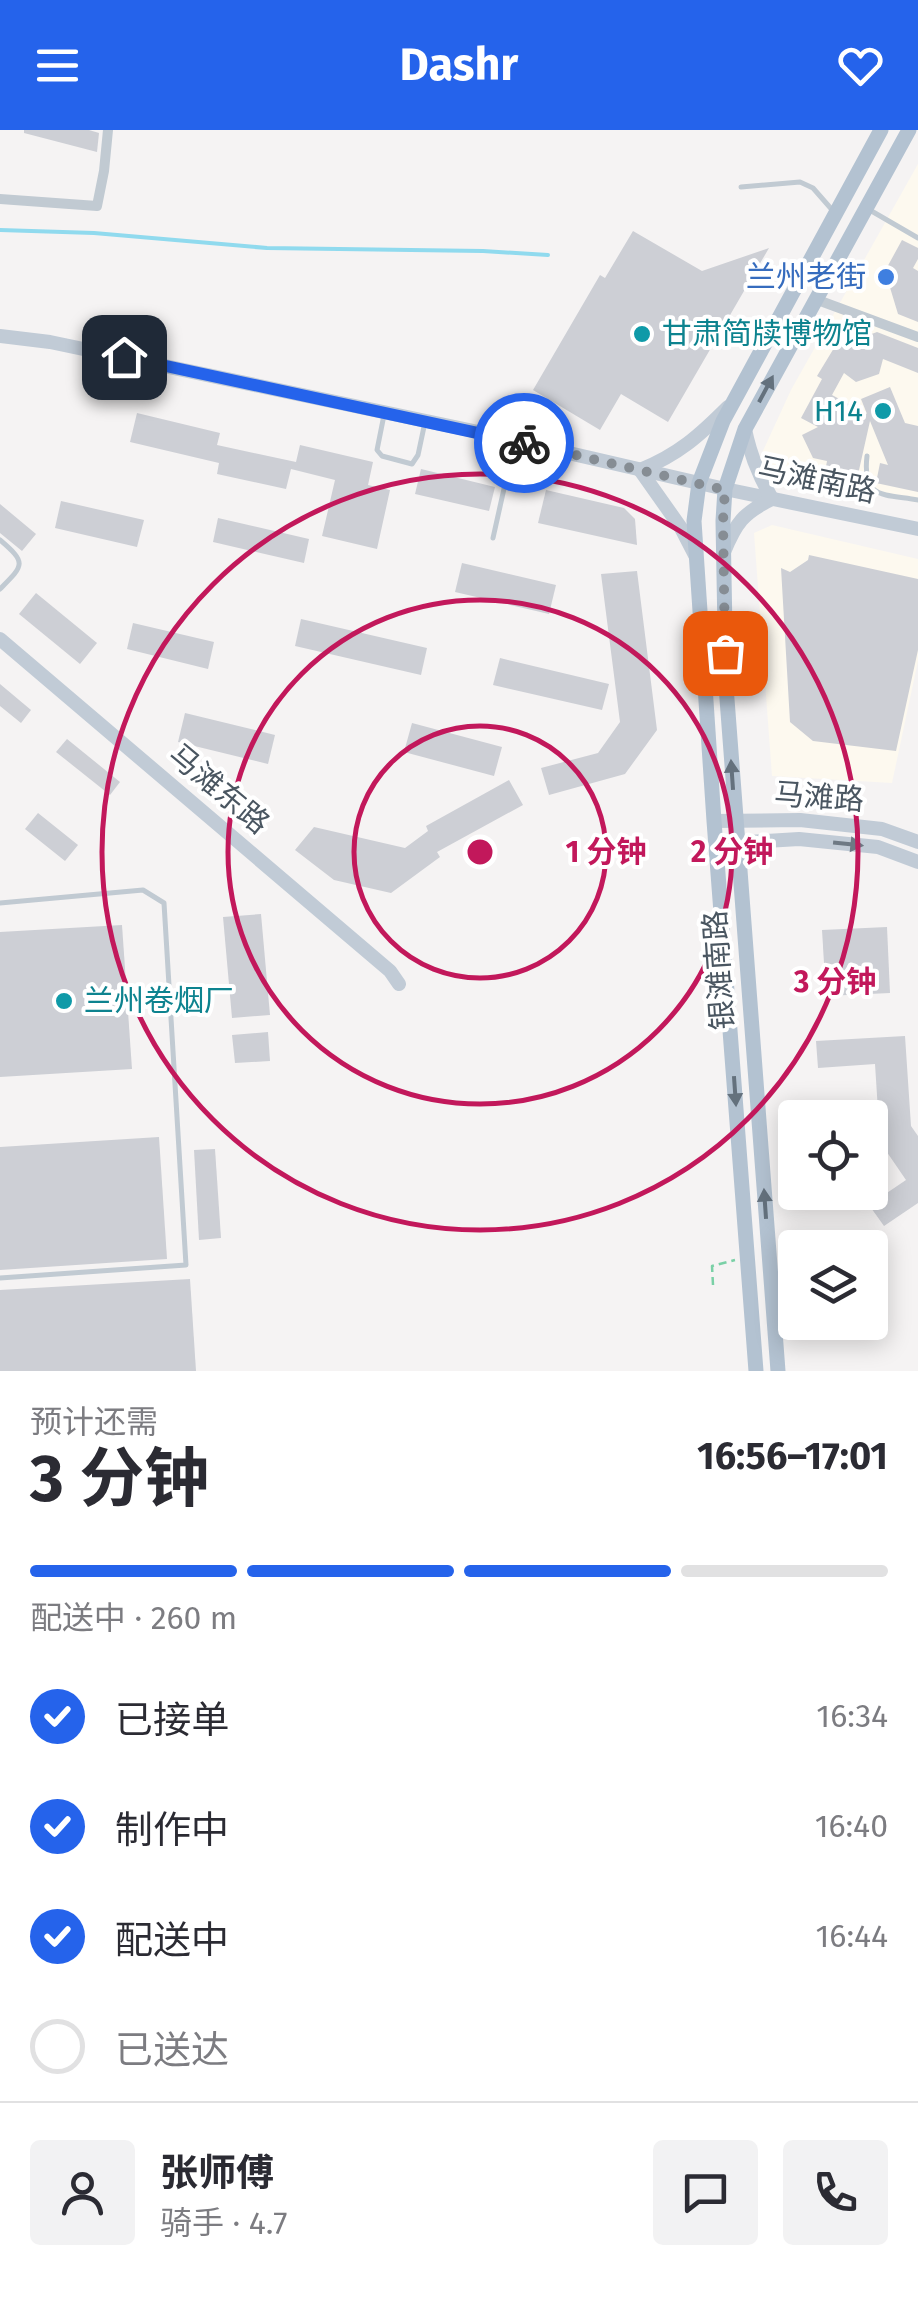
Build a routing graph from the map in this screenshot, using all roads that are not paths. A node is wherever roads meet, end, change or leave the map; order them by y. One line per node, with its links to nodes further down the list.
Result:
1 (108, 130): 5 (street)
2 (881, 130): 7 (main road, 银滩南路)
3 (909, 130): 6 (main road, 银滩南路)
4 (741, 187): 7 (lane)
5 (0, 198)
6 (866, 208): 8 (lane); 9 (main road, 银滩南路)
7 (836, 215): 12 (main road, 银滩南路)
8 (918, 238)
9 (816, 298): 11 (street); 15 (main road, 银滩南路, one-way to 9)
10 (0, 336): 13 (main road, 马滩南路)
11 (918, 337)
12 (736, 399): 18 (main road); 19 (main road, 银滩南路)
13 (385, 412): 14 (main road, 马滩南路); 14 (lane)
14 (426, 421): 16 (main road, 马滩南路)
15 (745, 429): 20 (main road, 银滩南路); 21 (main road)
16 (515, 441): 18 (main road, 马滩南路); 24 (lane)
17 (867, 456): 22 (lane)
18 (640, 470): 19 (main road, 马滩南路); 27 (main road)
19 (699, 483): 20 (main road, 马滩南路); 27 (main road, 银滩南路)
20 (725, 490): 21 (main road, 马滩南路); 26 (main road, 银滩南路)
21 (772, 499): 23 (main road, 马滩南路); 26 (main road)
22 (918, 500)
23 (918, 529)
24 (493, 538)
25 (0, 540): 28 (lane)
26 (723, 553): 30 (main road, 银滩南路, one-way to 26)
27 (696, 559): 31 (main road, 银滩南路)
28 (0, 589)
29 (0, 639): 37 (main road, 马滩东路)
30 (735, 820): 31 (main road, 马滩路); 32 (main road, 银滩南路); 33 (main road, 马滩路)
31 (714, 821): 34 (main road, 银滩南路)
32 (737, 842): 34 (main road, 马滩路); 35 (main road, 马滩路, one-way to 35); 40 (main road, 银滩南路, one-way to 32)
33 (918, 842)
34 (716, 844): 39 (main road, 银滩南路, one-way to 39)
35 (918, 862)
36 (0, 903): 38 (lane)
37 (399, 984)
38 (0, 1278)
39 (756, 1371)
40 (778, 1371)

